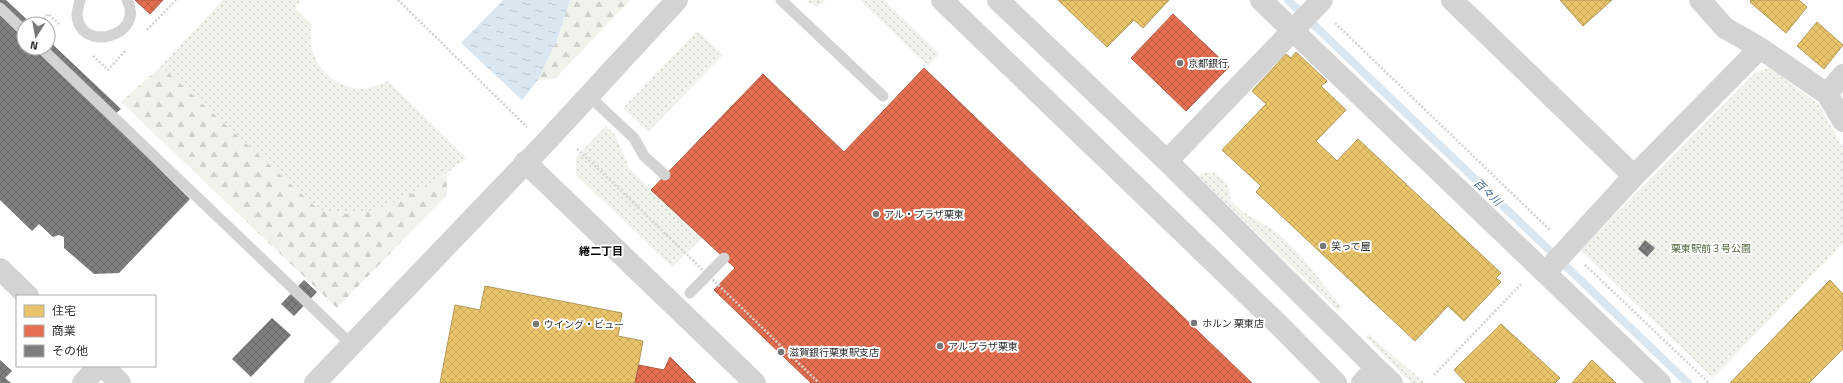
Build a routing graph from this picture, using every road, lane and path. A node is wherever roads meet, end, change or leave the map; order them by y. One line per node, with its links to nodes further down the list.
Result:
1 (127, 0): 10 (lane)
2 (398, 0): 21 (path)
3 (677, 0): 18 (street)
4 (781, 0): 19 (lane)
5 (942, 0): 42 (street)
6 (998, 0): 23 (street)
7 (1261, 0): 12 (street)
8 (1452, 0): 26 (street)
9 (1700, 0): 14 (street)
10 (77, 2)
11 (0, 8): 13 (lane)
12 (1309, 14): 23 (street); 28 (street); 28 (path)
13 (16, 23)
14 (1760, 48): 17 (street); 26 (street)
15 (50, 56): 32 (lane)
16 (1843, 75): 17 (street)
17 (1826, 94): 20 (street)
18 (589, 96): 24 (street); 25 (lane)
19 (883, 96)
20 (1843, 121)
21 (529, 129)
22 (577, 149): 41 (path, bridge)
23 (1167, 161): 35 (street)
24 (525, 162): 32 (street); 40 (street)
25 (665, 176)
26 (1634, 176): 28 (street)
27 (724, 258): 30 (lane)
28 (1552, 262): 36 (path); 44 (street); 45 (path)
29 (0, 270): 31 (street)
30 (690, 292)
31 (27, 295)
32 (352, 345): 39 (street)
33 (98, 367): 37 (street)
34 (104, 367): 38 (street)
35 (1369, 375): 43 (street)
36 (1434, 375)
37 (83, 383)
38 (120, 383)
39 (315, 383)
40 (755, 383)
41 (819, 383)
42 (1336, 383)
43 (1392, 383)
44 (1660, 383)
45 (1709, 383)

